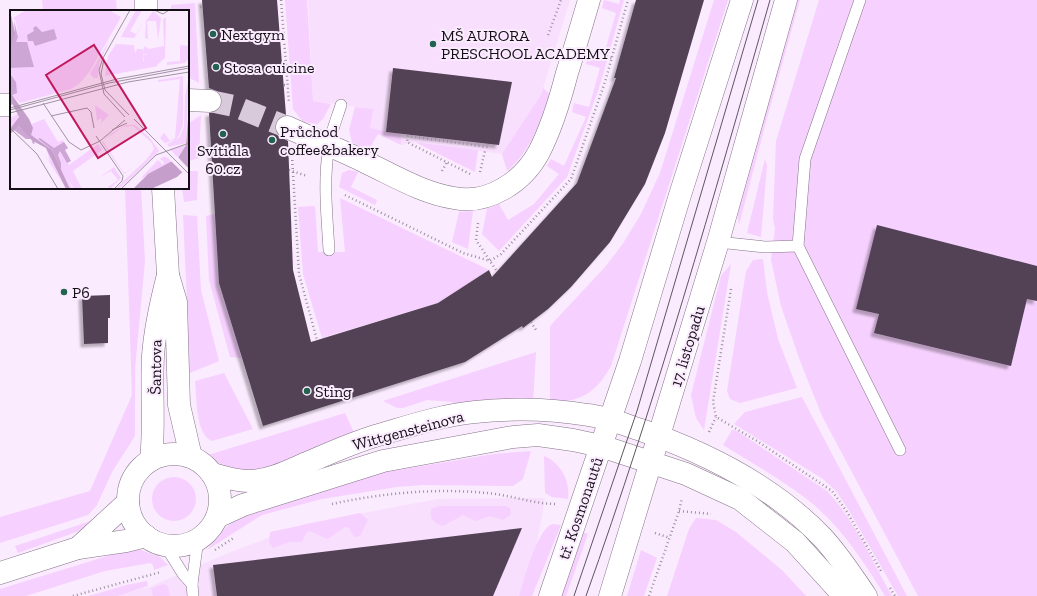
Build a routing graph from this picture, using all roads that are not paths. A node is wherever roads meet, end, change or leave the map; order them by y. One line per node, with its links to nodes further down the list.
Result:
1 (589, 0): 9 (street)
2 (742, 0): 15 (street)
3 (786, 0): 11 (street, 17. listopadu)
4 (860, 0): 12 (lane)
5 (189, 100): 6 (street)
6 (210, 101)
7 (341, 105): 9 (lane)
8 (289, 117): 9 (street)
9 (329, 145): 13 (lane)
10 (163, 189): 14 (street, Šantova)
11 (718, 242): 12 (lane); 16 (street, 17. listopadu)
12 (798, 246): 18 (lane)
13 (329, 250)
14 (168, 275): 19 (street, Šantova); 20 (street, Šantova)
15 (610, 420): 16 (street, Wittgensteinova); 17 (street, tř. Kosmonautů); 22 (street, Wittgensteinova)
16 (660, 437): 21 (street); 34 (street)
17 (601, 446): 21 (street); 24 (street, Wittgensteinova); 31 (street, tř. Kosmonautů)
18 (900, 450)
19 (191, 457): 20 (street, Wittgensteinova); 22 (street, Wittgensteinova)
20 (151, 460): 23 (street, Wittgensteinova)
21 (652, 462): 32 (street); 33 (street)
22 (212, 474): 24 (street, Wittgensteinova)
23 (128, 502): 25 (street); 27 (street, Wittgensteinova)
24 (217, 517): 26 (street, Wittgensteinova)
25 (156, 541): 26 (street, Wittgensteinova); 27 (street, Wittgensteinova); 29 (lane)
26 (204, 546): 29 (lane)
27 (78, 548): 28 (street, Wittgensteinova)
28 (0, 573)
29 (192, 584): 30 (lane)
30 (193, 596)
31 (550, 596)
32 (610, 596)
33 (844, 596)
34 (866, 596)

